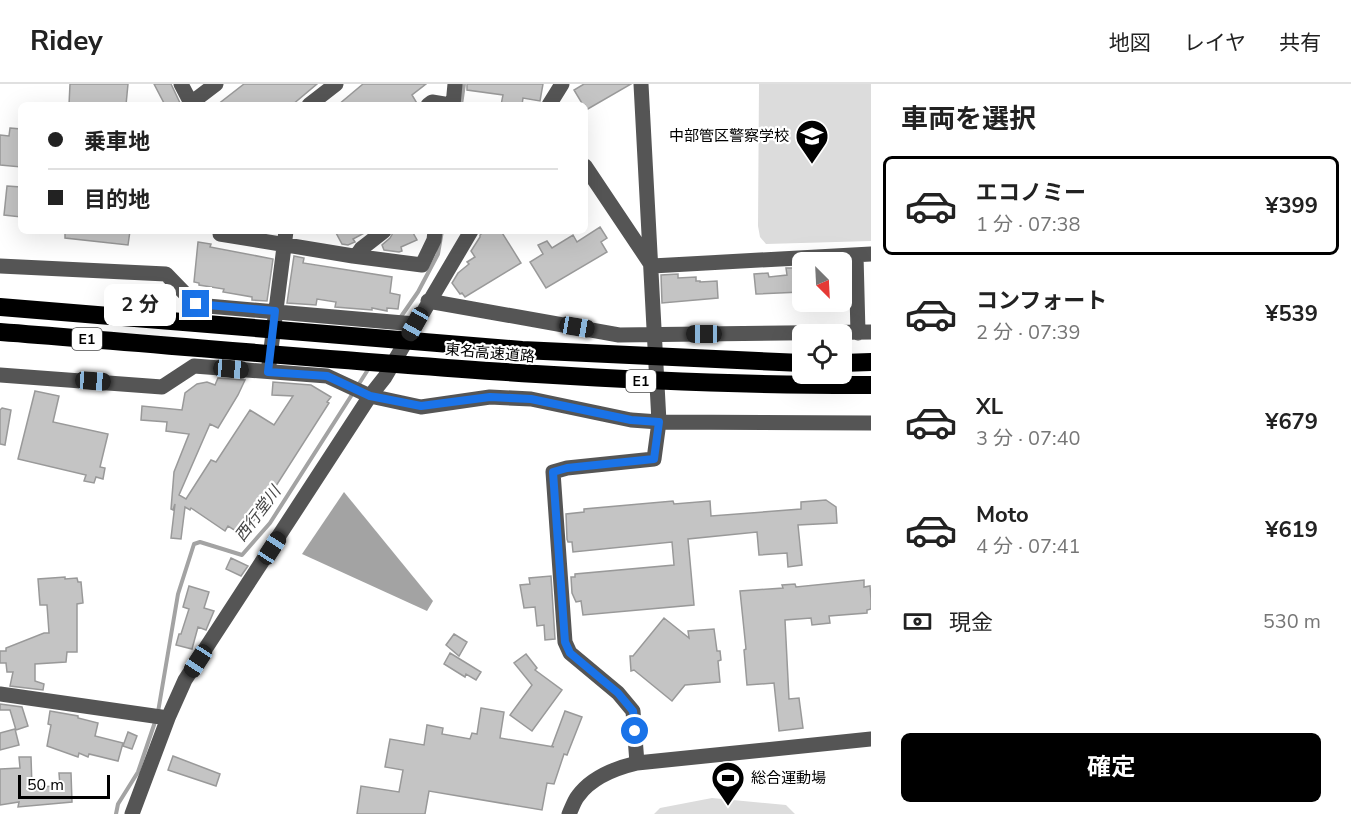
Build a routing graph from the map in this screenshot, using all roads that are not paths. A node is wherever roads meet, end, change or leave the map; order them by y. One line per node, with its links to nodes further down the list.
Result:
1 (181, 84): 7 (street)
2 (216, 84): 8 (street)
3 (336, 84): 9 (street)
4 (455, 84): 10 (street)
5 (562, 84): 11 (street)
6 (641, 84): 21 (street)
7 (191, 102)
8 (194, 102)
9 (313, 102)
10 (452, 102)
11 (551, 102)
12 (588, 170): 21 (street)
13 (220, 234): 17 (street)
14 (380, 234): 19 (street)
15 (435, 234): 19 (street)
16 (469, 234): 22 (street)
17 (286, 237): 19 (street); 24 (street)
18 (863, 255): 21 (street); 27 (street)
19 (356, 256)
20 (0, 266): 24 (street)
21 (652, 266): 35 (street)
22 (428, 301): 25 (street); 27 (street)
23 (0, 307): 28 (highway, 東名高速道路 / E1)
24 (275, 311): 25 (street); 31 (street)
25 (404, 323): 34 (street)
26 (0, 332): 33 (highway, 東名高速道路 / E1)
27 (865, 333)
28 (792, 363)
29 (852, 363): 30 (highway)
30 (871, 363)
31 (268, 372): 32 (street); 34 (street)
32 (0, 375)
33 (871, 386)
34 (361, 392): 35 (street); 38 (street)
35 (659, 417): 36 (street); 40 (street)
36 (871, 423)
37 (0, 694): 38 (street)
38 (160, 717): 41 (street)
39 (871, 739): 40 (street)
40 (637, 763): 42 (street)
41 (132, 814)
42 (569, 814)

